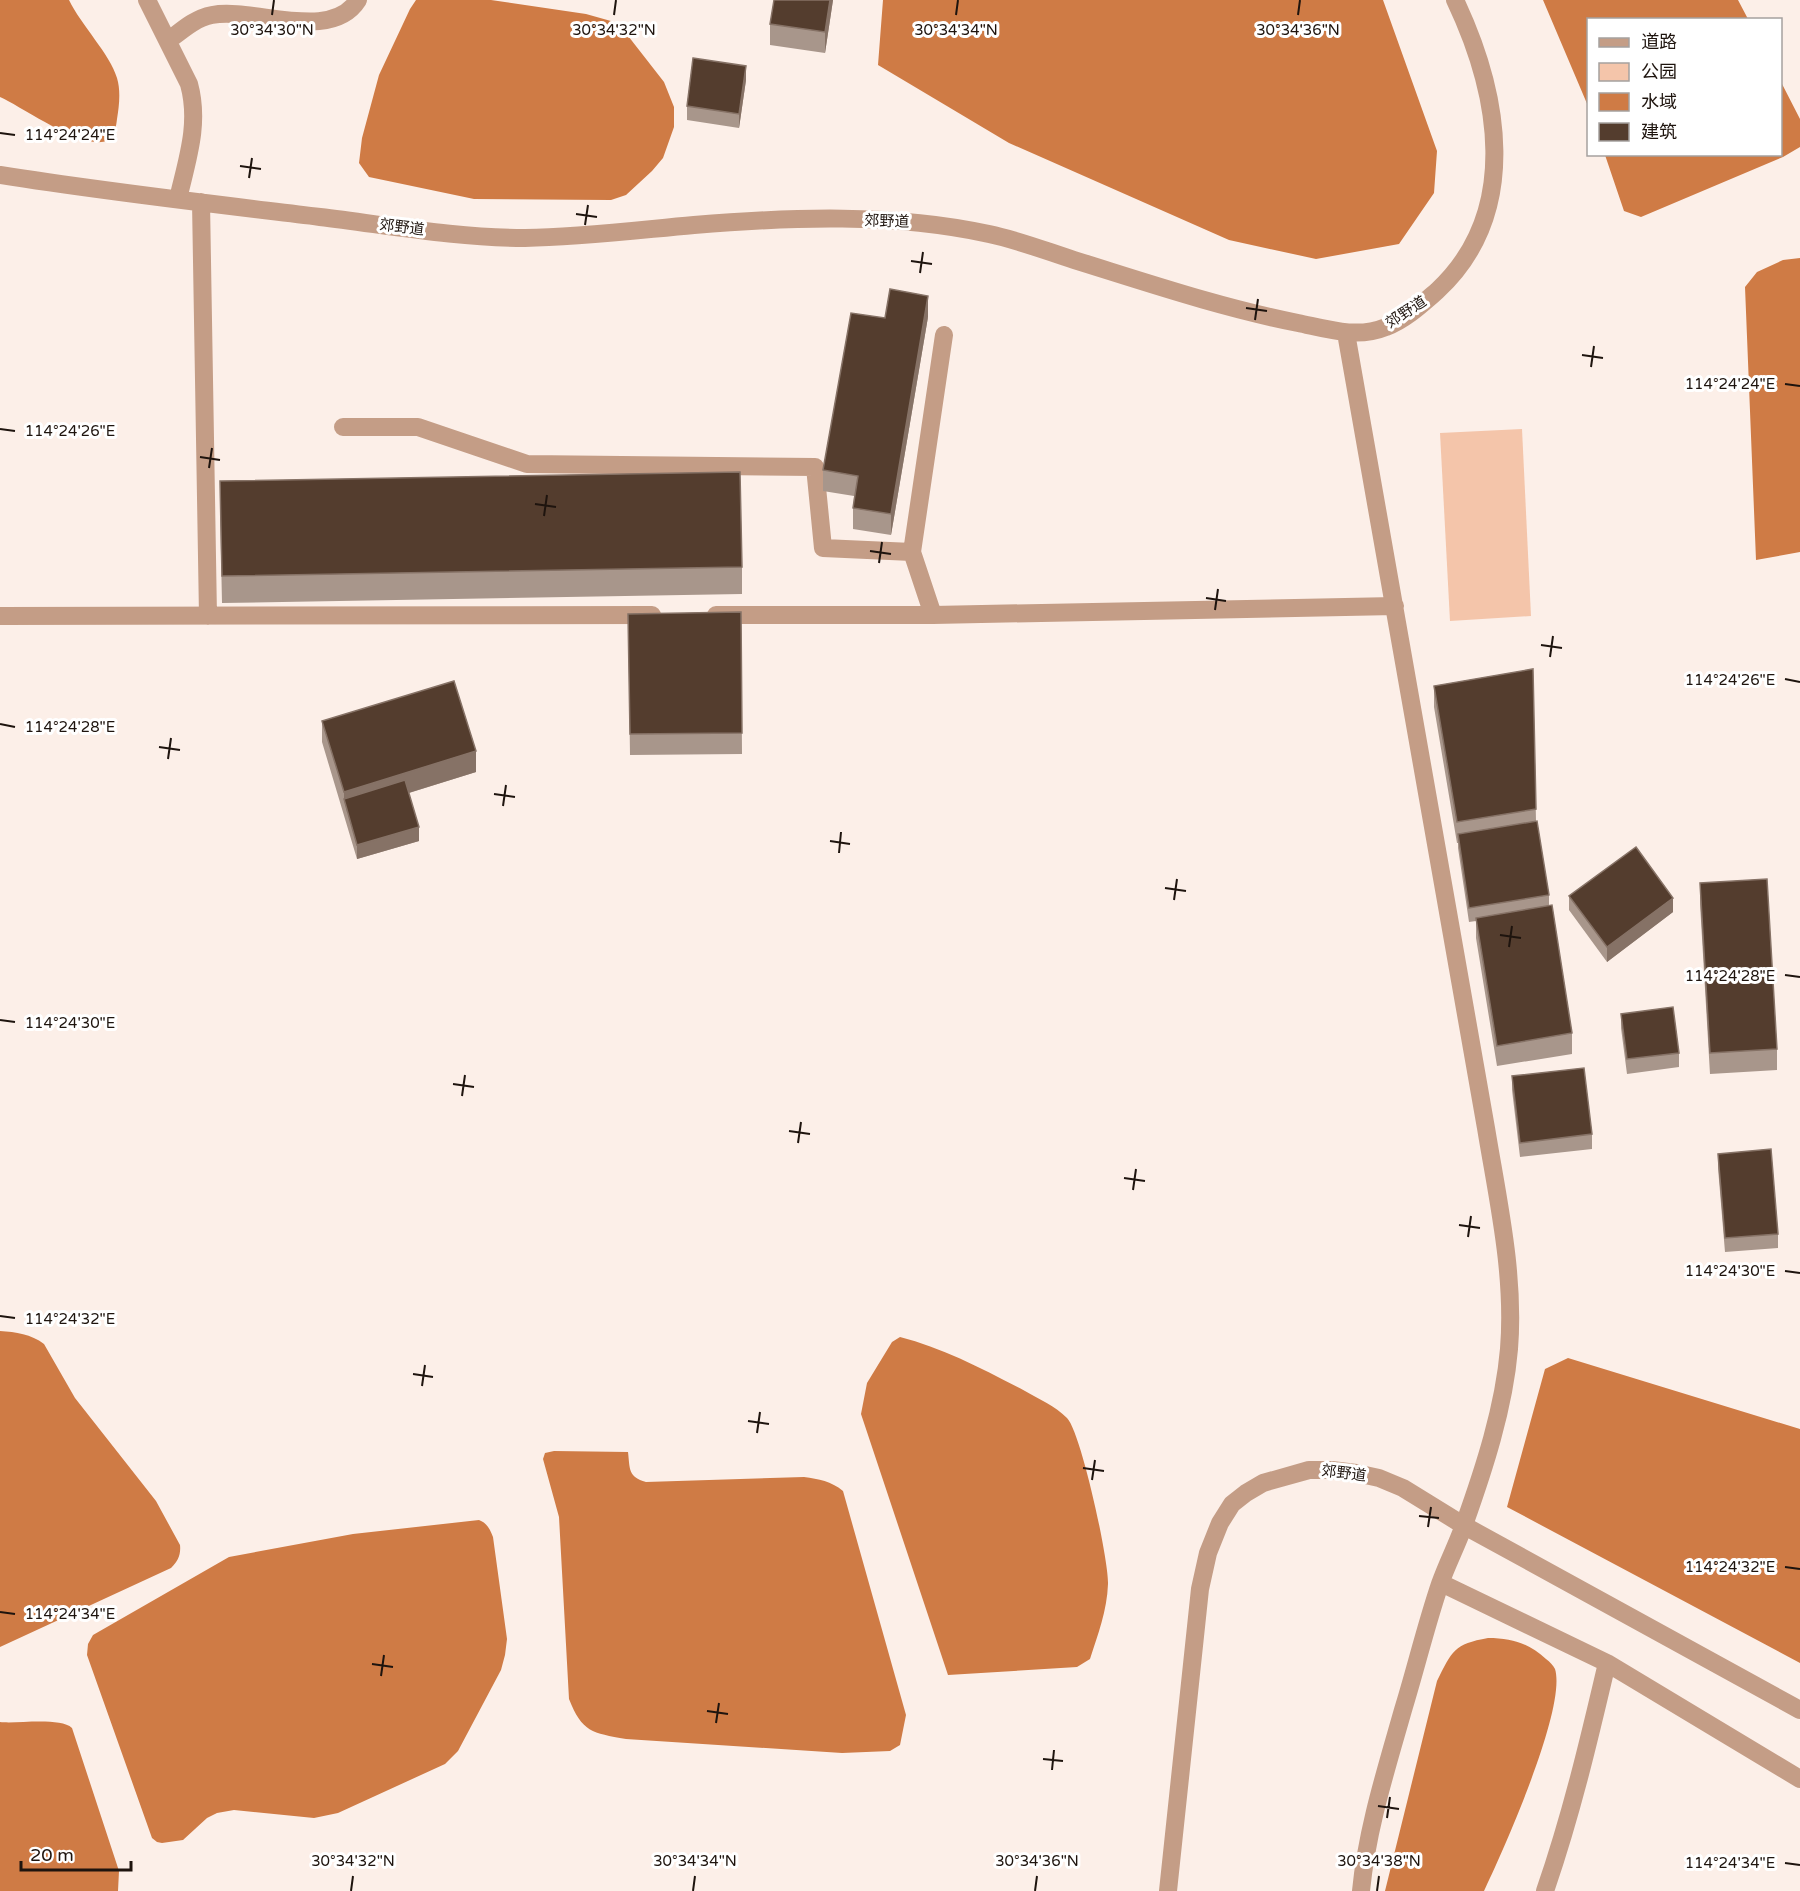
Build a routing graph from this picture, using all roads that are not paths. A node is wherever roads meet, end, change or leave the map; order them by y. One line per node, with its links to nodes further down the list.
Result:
1 (147, 0): 4 (street)
2 (358, 0): 4 (street)
3 (1455, 0): 8 (street, 郊野道)
4 (168, 41): 6 (street)
5 (0, 174): 6 (street, 郊野道)
6 (178, 199): 7 (street, 郊野道)
7 (201, 202): 8 (street, 郊野道); 17 (street)
8 (1346, 333): 12 (street)
9 (944, 335): 11 (street)
10 (343, 427): 11 (street)
11 (912, 552): 15 (street)
12 (1395, 606): 15 (street); 18 (street)
13 (671, 615): 17 (street)
14 (695, 615): 15 (street)
15 (933, 615)
16 (0, 616): 17 (street)
17 (208, 616)
18 (1464, 1525): 19 (street); 21 (street, 郊野道); 23 (street, 郊野道)
19 (1441, 1583): 20 (street); 24 (street)
20 (1607, 1663): 22 (street); 25 (street)
21 (1800, 1710)
22 (1800, 1779)
23 (1168, 1891)
24 (1360, 1891)
25 (1545, 1891)

